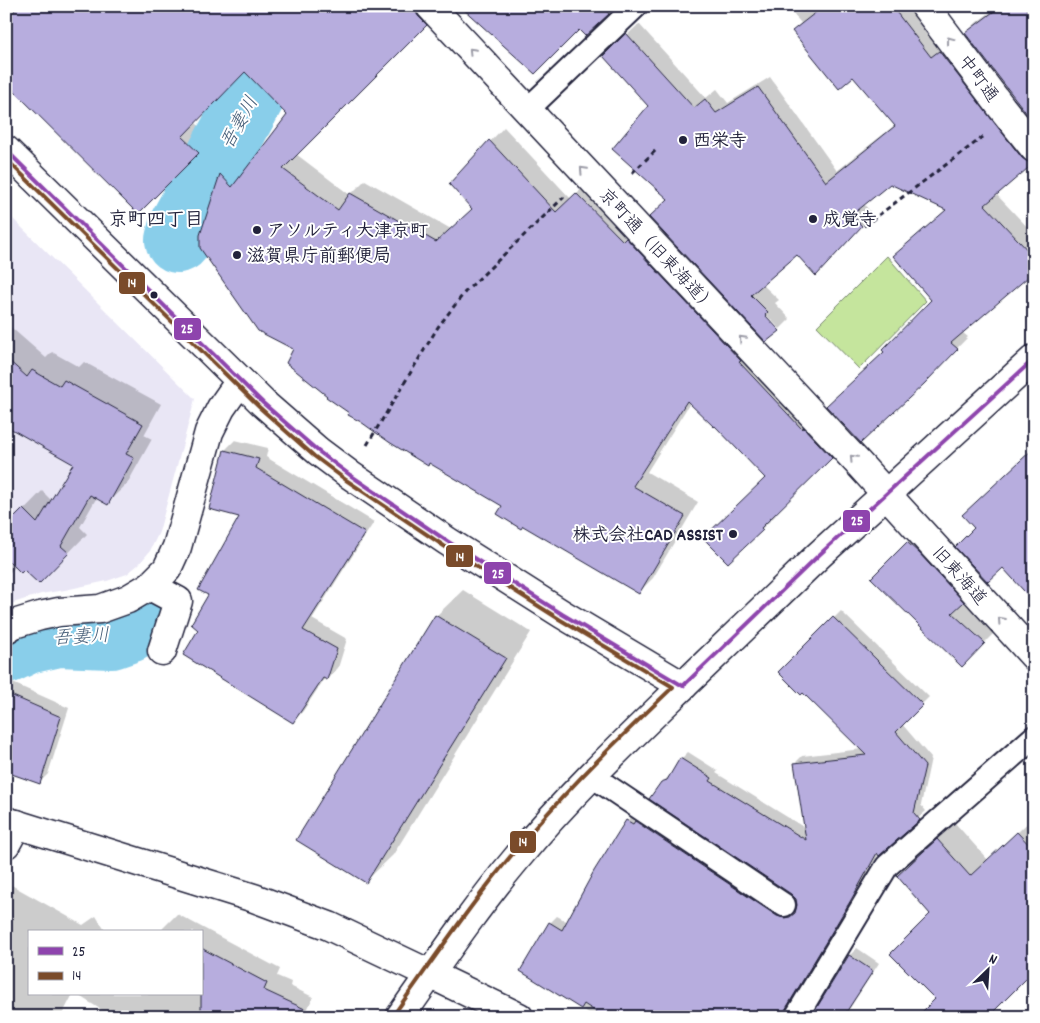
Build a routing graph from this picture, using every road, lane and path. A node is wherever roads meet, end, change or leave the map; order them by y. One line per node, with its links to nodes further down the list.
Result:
1 (430, 6): 4 (street, 京町通（旧東海道）, one-way to 1)
2 (636, 6): 4 (lane)
3 (925, 6): 5 (street, 中町通, one-way to 3)
4 (527, 110): 8 (street, 京町通（旧東海道）, one-way to 4)
5 (1010, 118): 6 (street, 中町通); 9 (path)
6 (1034, 148)
7 (6, 150): 11 (street)
8 (587, 174): 12 (path); 13 (street, 京町通（旧東海道）, one-way to 8)
9 (864, 226)
10 (1034, 359): 13 (street)
11 (240, 381): 14 (street); 18 (street)
12 (368, 445)
13 (886, 494): 17 (street, 旧東海道, one-way to 13); 18 (street)
14 (150, 586): 15 (street); 16 (street)
15 (6, 629)
16 (162, 651)
17 (1034, 656)
18 (683, 686): 20 (street)
19 (1034, 738): 26 (lane)
20 (592, 776): 22 (lane); 23 (street)
21 (10, 830): 23 (street)
22 (784, 905)
23 (430, 974): 24 (street); 25 (street)
24 (400, 1017)
25 (519, 1017)
26 (796, 1017)

